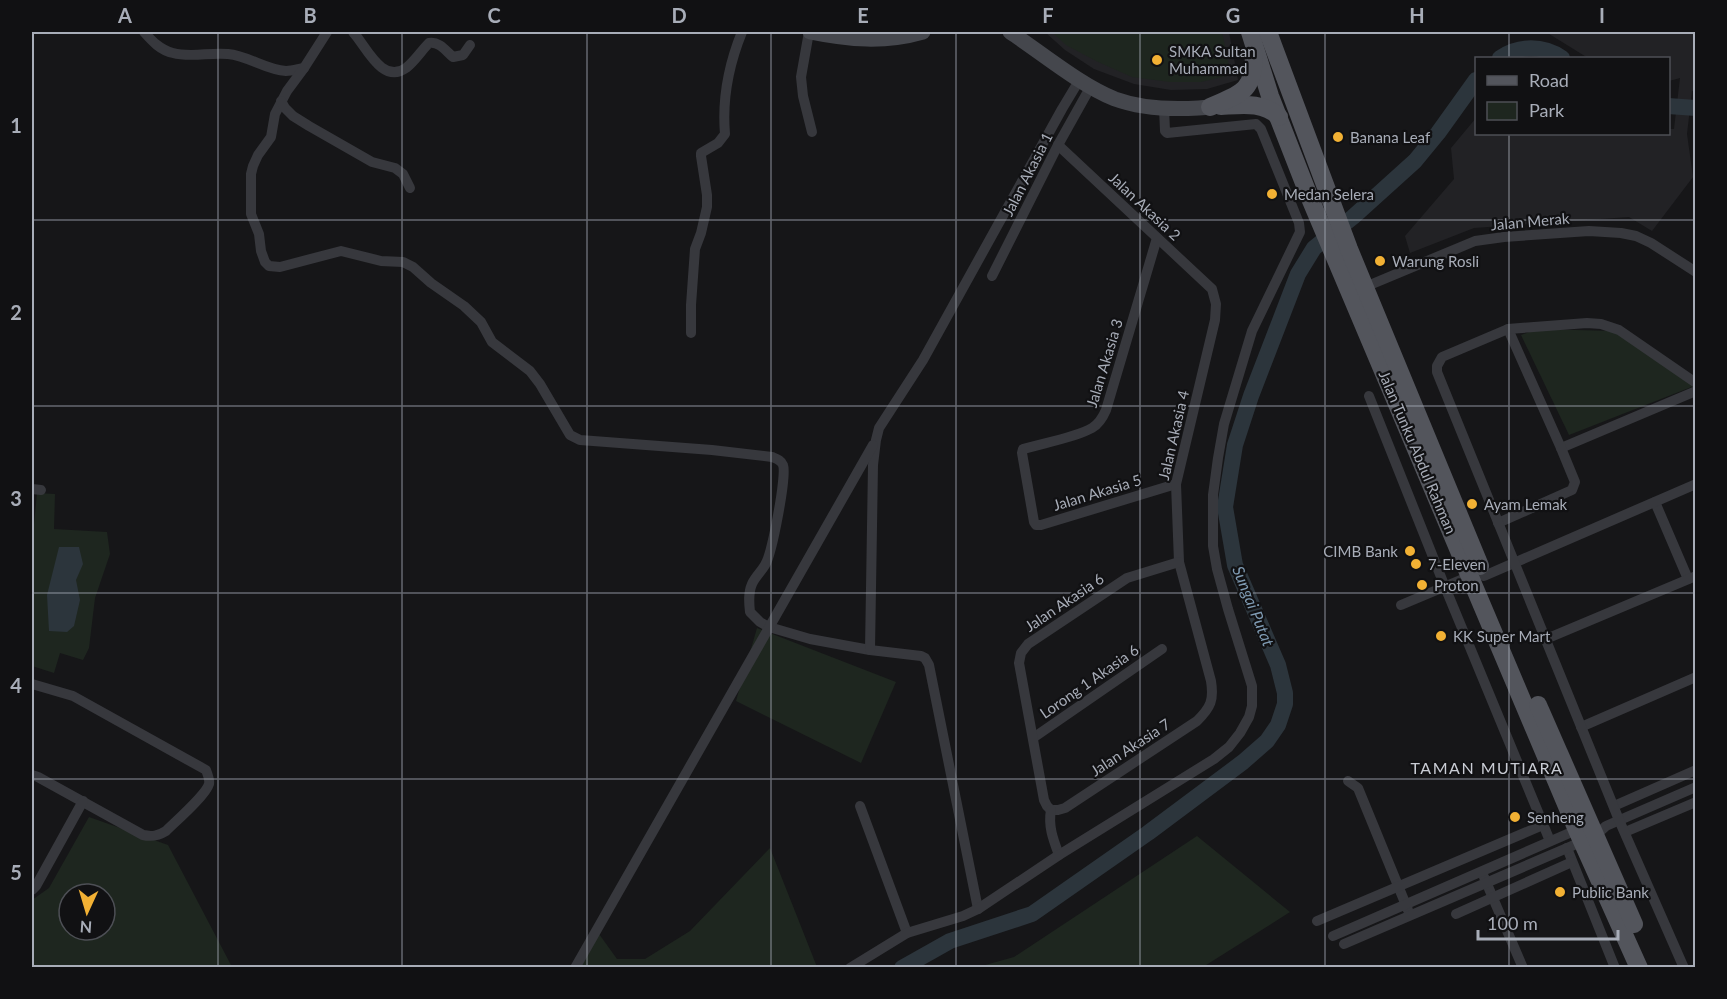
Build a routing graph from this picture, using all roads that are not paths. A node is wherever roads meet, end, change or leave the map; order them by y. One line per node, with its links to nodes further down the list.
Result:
1 (144, 32): 12 (street)
2 (327, 32): 12 (street)
3 (353, 32): 11 (street)
4 (742, 32): 31 (street)
5 (810, 32): 6 (main road); 19 (street)
6 (923, 32)
7 (1010, 32): 13 (main road)
8 (1250, 32): 14 (main road, Jalan Tunku Abdul Rahman); 16 (main road)
9 (1262, 32): 14 (main road)
10 (1268, 32): 22 (main road, Jalan Tunku Abdul Rahman)
11 (470, 45)
12 (304, 68): 15 (street)
13 (1086, 83): 17 (main road); 20 (street, Jalan Akasia 1); 35 (street)
14 (1270, 96): 16 (main road); 18 (main road, Jalan Tunku Abdul Rahman); 22 (main road)
15 (281, 101): 21 (street); 48 (street)
16 (1210, 107): 17 (main road); 18 (main road)
17 (1164, 108): 23 (street)
18 (1279, 117): 22 (main road, Jalan Tunku Abdul Rahman)
19 (812, 132)
20 (1058, 145): 24 (street, Jalan Akasia 2); 27 (street, Jalan Akasia 1)
21 (411, 188)
22 (1318, 192): 23 (street); 25 (main road, Jalan Tunku Abdul Rahman)
23 (1290, 201): 71 (street)
24 (1157, 237): 29 (street, Jalan Akasia 2); 36 (street, Jalan Akasia 3)
25 (1342, 252): 28 (main road, Jalan Tunku Abdul Rahman); 44 (main road, Jalan Tunku Abdul Rahman)
26 (1695, 272): 28 (street, Jalan Merak)
27 (992, 276)
28 (1365, 287): 44 (main road, Jalan Tunku Abdul Rahman)
29 (1212, 289): 38 (street, Jalan Akasia 4)
30 (1508, 329): 32 (street); 37 (street); 41 (street)
31 (691, 333)
32 (1695, 383)
33 (1695, 391): 37 (street)
34 (1370, 396): 46 (street)
35 (876, 440): 48 (street); 51 (street)
36 (1027, 448): 38 (street, Jalan Akasia 5)
37 (1561, 448): 41 (street)
38 (1176, 484): 42 (street, Jalan Akasia 4)
39 (1695, 484): 40 (street)
40 (1655, 502): 43 (street); 45 (street)
41 (1498, 523): 43 (street)
42 (1179, 562): 54 (street, Jalan Akasia 4); 56 (street, Jalan Akasia 6)
43 (1515, 563): 44 (street); 49 (street)
44 (1477, 576): 46 (street); 69 (main road, Jalan Tunku Abdul Rahman)
45 (1692, 578): 49 (street)
46 (1445, 587): 47 (street); 67 (street)
47 (1401, 605)
48 (769, 627): 51 (street); 86 (street)
49 (1546, 639): 55 (street)
50 (1161, 649): 56 (street, Lorong 1 Akasia 6)
51 (870, 650): 79 (street)
52 (1695, 677): 55 (street)
53 (32, 684): 61 (street)
54 (1213, 695): 65 (street, Jalan Akasia 7)
55 (1581, 727): 64 (street)
56 (1033, 738): 65 (street, Jalan Akasia 6)
57 (1695, 770): 64 (street)
58 (32, 775): 61 (street)
59 (1348, 781): 75 (street)
60 (1695, 787): 66 (street)
61 (83, 801): 76 (street)
62 (1695, 802): 68 (street)
63 (860, 806): 83 (street)
64 (1614, 806): 66 (street)
65 (1051, 810): 71 (street, Jalan Akasia 6)
66 (1619, 820): 68 (street); 69 (street)
67 (1543, 825): 70 (street); 75 (street)
68 (1625, 832): 92 (street)
69 (1586, 834): 70 (street); 72 (street); 74 (street); 90 (main road, Jalan Tunku Abdul Rahman); 91 (main road, Jalan Tunku Abdul Rahman)
70 (1550, 842): 73 (street)
71 (1059, 855): 79 (street)
72 (1572, 862): 77 (street); 89 (street)
73 (1481, 871): 74 (street); 78 (street)
74 (1486, 883): 77 (street); 81 (street)
75 (1399, 887): 78 (street); 82 (street)
76 (32, 890)
77 (1493, 897): 80 (street); 88 (street)
78 (1406, 904): 81 (street); 84 (street)
79 (978, 909): 83 (street)
80 (1456, 914)
81 (1411, 915): 85 (street)
82 (1317, 921)
83 (907, 933): 87 (street)
84 (1334, 936)
85 (1344, 944)
86 (575, 968)
87 (850, 968)
88 (1523, 968)
89 (1615, 968)
90 (1640, 968)
91 (1652, 968)
92 (1684, 968)

